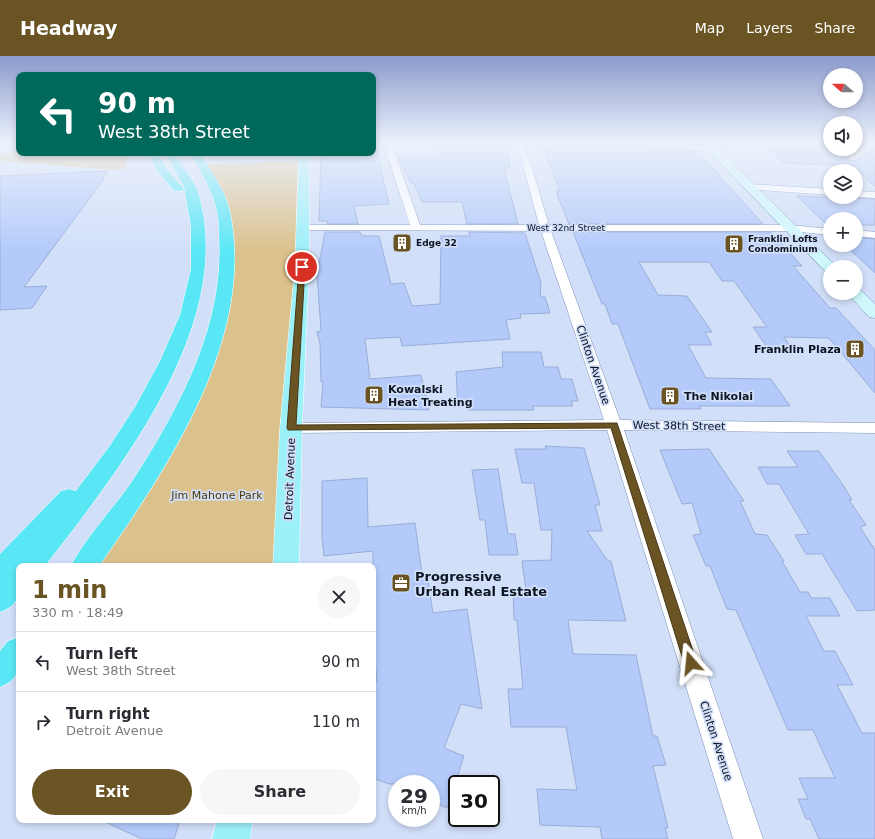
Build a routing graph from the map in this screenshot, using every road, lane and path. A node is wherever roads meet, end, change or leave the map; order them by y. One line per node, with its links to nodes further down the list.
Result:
1 (170, 179): 14 (highway)
2 (185, 179): 14 (highway)
3 (200, 179): 10 (highway)
4 (208, 179): 10 (highway)
5 (304, 179): 15 (main road, Detroit Avenue)
6 (398, 179): 16 (street)
7 (531, 179): 17 (street, Clinton Avenue)
8 (741, 179): 9 (street)
9 (749, 187): 11 (street); 18 (street)
10 (213, 188): 30 (highway)
11 (823, 192)
12 (863, 194): 13 (street)
13 (875, 195)
14 (195, 210): 28 (highway)
15 (303, 228): 16 (street, West 32nd Street); 26 (main road, Detroit Avenue)
16 (416, 228): 17 (street, West 32nd Street)
17 (545, 228): 18 (street, West 32nd Street); 25 (street, Clinton Avenue)
18 (790, 228): 19 (street, West 32nd Street); 22 (street)
19 (823, 231)
20 (863, 234): 21 (street)
21 (875, 235)
22 (823, 261)
23 (862, 300): 24 (street)
24 (875, 313)
25 (614, 425): 26 (street, West 38th Street); 27 (street, West 38th Street); 39 (street, Clinton Avenue)
26 (292, 428): 31 (main road, Detroit Avenue)
27 (875, 428)
28 (125, 438): 29 (highway); 32 (highway)
29 (32, 563)
30 (86, 563)
31 (286, 563)
32 (0, 571)
33 (16, 582): 34 (highway)
34 (0, 601)
35 (16, 654): 36 (highway)
36 (0, 673)
37 (234, 823): 38 (main road)
38 (231, 839)
39 (748, 839)

